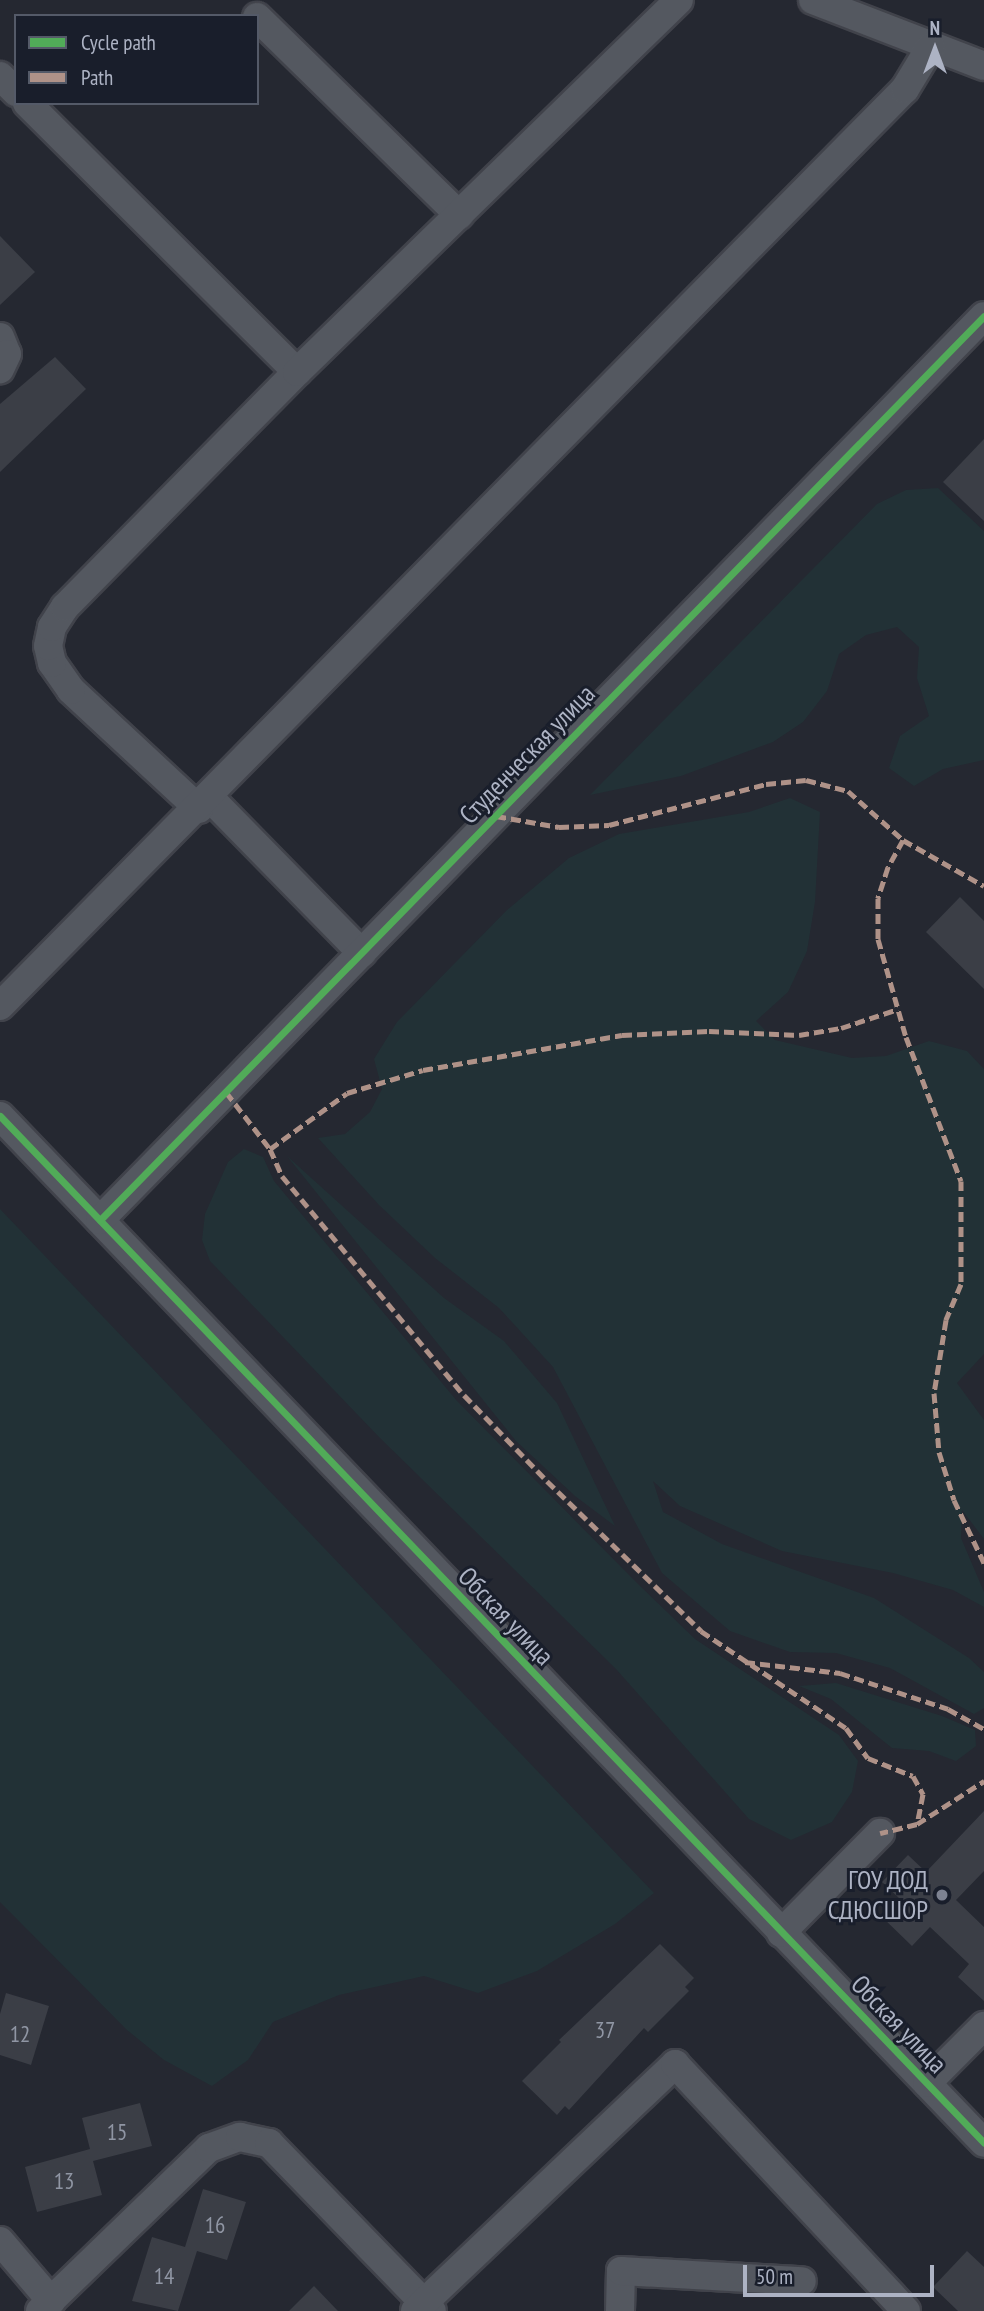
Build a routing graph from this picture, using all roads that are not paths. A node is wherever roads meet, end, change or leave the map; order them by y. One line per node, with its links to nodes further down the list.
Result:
1 (240, 0): 4 (street)
2 (679, 0): 11 (street)
3 (813, 0): 6 (street)
4 (255, 14)
5 (259, 18): 11 (street)
6 (931, 46): 7 (street); 16 (street)
7 (984, 66)
8 (0, 76): 9 (street)
9 (14, 90)
10 (29, 105): 15 (street)
11 (459, 215): 15 (street)
12 (979, 330): 17 (street, Студенческая улица)
13 (0, 337): 14 (street)
14 (0, 369)
15 (297, 372): 16 (street)
16 (204, 803): 17 (street); 18 (street)
17 (362, 953): 20 (street, Студенческая улица)
18 (0, 1006)
19 (0, 1116): 20 (street, Обская улица)
20 (100, 1220): 22 (street, Обская улица)
21 (880, 1833): 22 (street)
22 (781, 1933): 24 (street, Обская улица)
23 (984, 2026): 24 (street)
24 (927, 2083): 25 (street, Обская улица)
25 (984, 2143)
26 (0, 2241): 28 (street)
27 (802, 2281): 30 (street)
28 (46, 2306): 29 (street)
29 (423, 2308): 31 (street)
30 (620, 2311)
31 (906, 2311)

